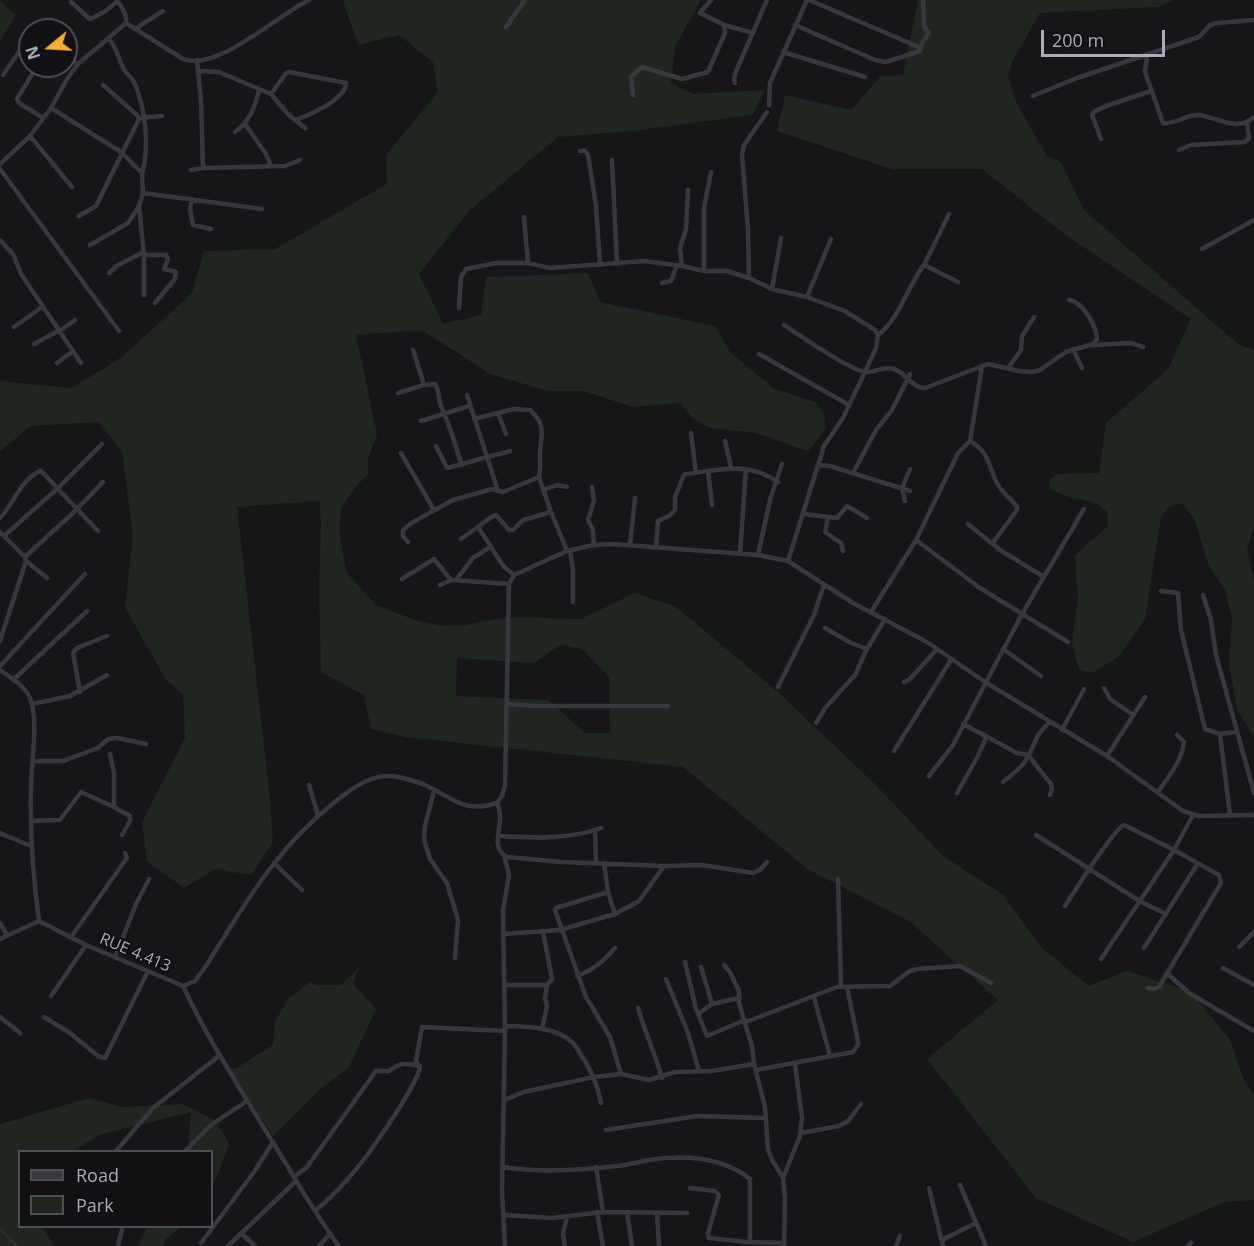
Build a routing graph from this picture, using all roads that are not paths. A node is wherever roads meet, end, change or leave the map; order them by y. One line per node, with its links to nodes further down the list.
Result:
1 (309, 0): 22 (street)
2 (525, 0): 14 (street)
3 (711, 0): 12 (street)
4 (767, 0): 16 (street)
5 (808, 0): 13 (street); 18 (street)
6 (923, 0): 18 (street)
7 (117, 1): 8 (street); 11 (street)
8 (71, 2)
9 (163, 11): 15 (street)
10 (1254, 20): 21 (street)
11 (126, 23): 15 (street); 17 (street)
12 (724, 24): 16 (street); 34 (street)
13 (795, 25): 18 (street); 19 (street)
14 (506, 27)
15 (135, 29): 22 (street)
16 (753, 33): 29 (street)
17 (108, 38): 23 (street); 42 (street)
18 (921, 48)
19 (783, 52): 26 (street); 36 (street)
20 (18, 53): 25 (street)
21 (1146, 56): 32 (street); 35 (street)
22 (197, 60): 24 (street)
23 (78, 64)
24 (199, 71): 31 (street); 57 (street)
25 (3, 75)
26 (864, 77)
27 (30, 78): 41 (street)
28 (68, 78): 37 (street)
29 (735, 83)
30 (103, 85): 42 (street)
31 (259, 90): 33 (street); 45 (street)
32 (1151, 91): 44 (street); 49 (street)
33 (271, 94): 43 (street); 43 (street)
34 (633, 94)
35 (1033, 96)
36 (769, 105)
37 (51, 108): 41 (street); 52 (street)
38 (767, 112): 85 (street)
39 (162, 116): 42 (street)
40 (1254, 117): 44 (street)
41 (43, 118): 48 (street)
42 (141, 118): 52 (street); 60 (street)
43 (296, 120): 46 (street)
44 (1246, 123): 50 (street)
45 (245, 124): 47 (street); 56 (street)
46 (305, 128)
47 (236, 132)
48 (30, 136): 55 (street); 61 (street)
49 (1101, 139)
50 (1179, 150)
51 (580, 151): 80 (street)
52 (121, 152): 60 (street); 68 (street)
53 (300, 160): 56 (street)
54 (612, 160): 79 (street)
55 (0, 166): 100 (street)
56 (271, 166): 57 (street)
57 (203, 168): 58 (street)
58 (191, 170)
59 (711, 172): 83 (street)
60 (142, 173): 63 (street)
61 (72, 187)
62 (688, 190): 81 (street)
63 (143, 194): 64 (street); 65 (street)
64 (192, 199): 66 (street); 71 (street)
65 (139, 206): 75 (street); 77 (street)
66 (262, 209)
67 (949, 214): 82 (street)
68 (80, 216)
69 (524, 217): 78 (street)
70 (1254, 220): 76 (street)
71 (211, 229)
72 (781, 237): 88 (street)
73 (831, 239): 90 (street)
74 (0, 240): 93 (street)
75 (90, 244)
76 (1202, 249)
77 (144, 254): 84 (street); 89 (street); 92 (street)
78 (528, 263): 80 (street); 94 (street)
79 (617, 264): 80 (street); 81 (street)
80 (600, 265)
81 (679, 265): 83 (street); 87 (street)
82 (924, 266): 86 (street); 101 (street)
83 (704, 271): 85 (street)
84 (109, 273)
85 (749, 278): 88 (street)
86 (958, 282)
87 (662, 283)
88 (772, 289): 90 (street)
89 (144, 295)
90 (807, 297): 101 (street)
91 (1069, 300): 103 (street)
92 (155, 303)
93 (42, 307): 98 (street); 99 (street)
94 (459, 308)
95 (1034, 317): 112 (street)
96 (75, 320): 99 (street)
97 (784, 325): 114 (street)
98 (14, 327)
99 (58, 331): 102 (street); 107 (street)
100 (119, 331)
101 (878, 335): 114 (street)
102 (34, 344)
103 (1087, 345): 104 (street); 105 (street)
104 (1143, 347)
105 (1073, 349): 112 (street); 113 (street)
106 (413, 350): 116 (street)
107 (73, 351): 109 (street); 110 (street)
108 (759, 354): 119 (street)
109 (57, 363)
110 (81, 363)
111 (982, 366): 112 (street); 115 (street); 128 (street)
112 (1008, 368)
113 (1082, 368)
114 (865, 372): 115 (street); 119 (street)
115 (909, 376): 142 (street)
116 (424, 385): 117 (street); 121 (street)
117 (398, 393)
118 (467, 395): 120 (street)
119 (849, 405): 136 (street)
120 (469, 406): 121 (street); 123 (street)
121 (446, 413): 124 (street); 135 (street)
122 (498, 413): 123 (street); 126 (street); 143 (street)
123 (474, 419): 133 (street)
124 (421, 421)
125 (691, 433): 141 (street)
126 (506, 434)
127 (725, 441): 137 (street)
128 (970, 441): 170 (street); 172 (street)
129 (102, 444): 148 (street)
130 (436, 446): 135 (street)
131 (510, 451): 133 (street)
132 (401, 453): 158 (street)
133 (486, 458): 135 (street); 151 (street)
134 (782, 464): 145 (street)
135 (462, 465)
136 (819, 465): 142 (street); 160 (street)
137 (731, 467): 138 (street); 140 (street)
138 (746, 469): 145 (street); 179 (street)
139 (910, 469): 149 (street)
140 (708, 471): 141 (street); 155 (street)
141 (696, 472): 176 (street)
142 (853, 473): 149 (street)
143 (539, 477): 150 (street); 151 (street)
144 (103, 482): 156 (street)
145 (778, 482): 180 (street)
146 (567, 487): 150 (street)
147 (592, 487): 173 (street)
148 (58, 488): 156 (street); 161 (street); 168 (street)
149 (902, 488): 152 (street); 154 (street)
150 (543, 490): 159 (street)
151 (498, 491): 158 (street)
152 (910, 491)
153 (634, 498): 174 (street)
154 (905, 501)
155 (712, 505)
156 (77, 509): 166 (street); 181 (street)
157 (1084, 509): 185 (street)
158 (435, 510): 171 (street)
159 (550, 512): 165 (street); 177 (street)
160 (804, 514): 162 (street); 182 (street)
161 (0, 518)
162 (828, 518): 163 (street); 178 (street)
163 (867, 518)
164 (968, 524): 172 (street)
165 (478, 527): 169 (street); 175 (street)
166 (98, 531)
167 (0, 532): 168 (street)
168 (4, 536): 181 (street)
169 (461, 539)
170 (916, 540): 196 (street); 197 (street)
171 (408, 542)
172 (992, 544): 185 (street)
173 (594, 545): 174 (street); 177 (street)
174 (630, 545): 176 (street)
175 (490, 547): 184 (street); 188 (street)
176 (656, 547): 179 (street)
177 (568, 551): 184 (street); 194 (street)
178 (843, 552)
179 (740, 554): 180 (street)
180 (758, 555): 182 (street)
181 (25, 559): 186 (street); 201 (street)
182 (788, 561): 191 (street)
183 (85, 574): 207 (street)
184 (514, 575): 189 (street)
185 (1044, 577): 197 (street)
186 (47, 578)
187 (402, 579): 188 (street)
188 (454, 580): 189 (street); 190 (street)
189 (509, 584): 219 (street)
190 (440, 585)
191 (824, 585): 196 (street); 213 (street)
192 (1161, 591): 227 (street)
193 (1203, 595): 226 (street)
194 (573, 602)
195 (87, 611): 210 (street)
196 (871, 612): 198 (street)
197 (1022, 614): 202 (street); 205 (street)
198 (885, 619): 203 (street); 204 (street)
199 (825, 628): 203 (street)
200 (107, 636): 216 (street)
201 (0, 641)
202 (1068, 642)
203 (867, 649): 222 (street)
204 (937, 649): 206 (street); 211 (street)
205 (1003, 649): 209 (street); 212 (street)
206 (951, 660): 212 (street); 231 (street)
207 (1, 670): 210 (street)
208 (107, 675): 216 (street)
209 (1041, 676)
210 (13, 680): 218 (street)
211 (904, 682)
212 (985, 682): 223 (street); 224 (street)
213 (778, 687)
214 (1104, 688): 221 (street)
215 (1084, 689): 225 (street)
216 (80, 692): 218 (street)
217 (1145, 697): 221 (street)
218 (32, 704): 235 (street)
219 (507, 704): 220 (street); 244 (street)
220 (668, 706)
221 (1133, 715): 234 (street)
222 (816, 723)
223 (1049, 723): 225 (street); 233 (street)
224 (963, 724): 229 (street); 236 (street)
225 (1062, 730): 234 (street)
226 (1237, 732): 227 (street); 242 (street)
227 (1220, 734): 248 (street)
228 (1177, 735): 240 (street)
229 (986, 738): 233 (street); 241 (street)
230 (146, 744): 235 (street)
231 (894, 751)
232 (110, 754): 245 (street)
233 (1028, 755): 237 (street); 243 (street)
234 (1107, 756): 240 (street)
235 (33, 761): 250 (street)
236 (929, 776)
237 (1003, 782)
238 (309, 785): 246 (street)
239 (434, 791): 244 (street); 246 (street); 290 (street)
240 (1158, 792): 247 (street)
241 (957, 793)
242 (1254, 793)
243 (1050, 795)
244 (497, 803): 256 (street)
245 (114, 807): 250 (street); 254 (street)
246 (318, 815): 262 (street)
247 (1192, 815): 248 (street); 258 (street)
248 (1230, 815): 249 (street)
249 (1254, 815)
250 (31, 821): 257 (street)
251 (601, 828): 252 (street)
252 (595, 830): 256 (street); 263 (street)
253 (0, 833): 257 (street)
254 (122, 835)
255 (1036, 835): 267 (street)
256 (498, 836): 260 (street)
257 (31, 846): 276 (street)
258 (1174, 850): 265 (street); 267 (street); 272 (street)
259 (125, 853): 283 (street)
260 (504, 855): 263 (street); 280 (street)
261 (767, 862): 266 (street)
262 (274, 863): 270 (street); 304 (street)
263 (596, 863): 264 (street)
264 (604, 863): 266 (street); 271 (street)
265 (1198, 863): 275 (street); 297 (street)
266 (664, 866): 274 (street)
267 (1091, 869): 272 (street); 273 (street)
268 (149, 879): 289 (street)
269 (838, 879): 305 (street)
270 (302, 890)
271 (608, 892): 274 (street); 278 (street)
272 (1141, 902): 275 (street); 291 (street)
273 (1065, 906)
274 (615, 914): 278 (street)
275 (1166, 914): 288 (street)
276 (39, 921): 281 (street); 283 (street, RUE 4.413)
277 (0, 923): 281 (street)
278 (560, 930): 279 (street); 298 (street)
279 (543, 932): 280 (street); 302 (street)
280 (503, 934): 301 (street)
281 (7, 935): 284 (street)
282 (1253, 936): 286 (street)
283 (71, 937): 285 (street, RUE 4.413)
284 (0, 939)
285 (86, 945): 289 (street, RUE 4.413); 307 (street)
286 (1239, 947)
287 (615, 948): 298 (street)
288 (1144, 948)
289 (115, 957): 296 (street, RUE 4.413)
290 (455, 957)
291 (1101, 959)
292 (685, 962): 312 (street)
293 (724, 964): 309 (street)
294 (701, 967): 310 (street)
295 (1223, 968): 303 (street)
296 (148, 971): 304 (street, RUE 4.413); 314 (street)
297 (1167, 973): 306 (street); 318 (street)
298 (577, 976): 326 (street)
299 (666, 979): 325 (street)
300 (991, 983): 305 (street)
301 (505, 985): 302 (street); 316 (street)
302 (547, 985): 317 (street)
303 (1254, 985)
304 (183, 986): 320 (street, RUE 4.413)
305 (844, 986): 308 (street); 321 (street)
306 (1148, 988)
307 (51, 996)
308 (814, 997): 315 (street); 321 (street)
309 (739, 998): 310 (street); 315 (street)
310 (712, 1004): 312 (street)
311 (638, 1008): 328 (street)
312 (698, 1014): 315 (street)
313 (0, 1017): 319 (street)
314 (45, 1017)
315 (745, 1021): 324 (street)
316 (505, 1028): 317 (street); 323 (street); 329 (street)
317 (542, 1029): 327 (street)
318 (1254, 1031)
319 (20, 1033)
320 (220, 1055): 330 (street, RUE 4.413); 337 (street)
321 (830, 1056): 322 (street)
322 (795, 1064): 324 (street); 335 (street)
323 (420, 1066): 342 (street); 346 (street)
324 (755, 1067): 325 (street); 333 (street)
325 (699, 1071): 328 (street)
326 (621, 1074): 327 (street); 328 (street)
327 (594, 1077): 329 (street); 331 (street)
328 (662, 1078)
329 (504, 1100): 339 (street)
330 (247, 1101): 336 (street, RUE 4.413); 338 (street)
331 (601, 1103)
332 (861, 1104): 335 (street)
333 (766, 1118): 334 (street); 341 (street)
334 (606, 1130)
335 (801, 1133): 341 (street)
336 (273, 1142): 342 (street, RUE 4.413); 354 (street)
337 (117, 1150)
338 (186, 1150)
339 (503, 1167): 340 (street); 351 (street)
340 (596, 1167): 347 (street); 362 (street)
341 (783, 1178): 364 (street)
342 (295, 1179): 346 (street, RUE 4.413); 357 (street)
343 (960, 1185): 353 (street)
344 (690, 1188): 362 (street)
345 (929, 1188): 361 (street)
346 (315, 1211): 358 (street, RUE 4.413)
347 (600, 1212): 348 (street); 352 (street); 371 (street)
348 (627, 1212): 349 (street); 372 (street)
349 (657, 1213): 350 (street); 373 (street)
350 (687, 1213)
351 (504, 1215): 352 (street); 369 (street)
352 (567, 1217): 370 (street)
353 (976, 1223): 361 (street); 375 (street)
354 (213, 1226)
355 (123, 1228): 363 (street)
356 (212, 1228): 360 (street)
357 (242, 1234): 365 (street); 366 (street)
358 (330, 1234): 367 (street); 368 (street, RUE 4.413)
359 (900, 1236): 374 (street)
360 (201, 1242)
361 (943, 1243)
362 (748, 1244): 364 (street)
363 (118, 1245)
364 (784, 1245)
365 (228, 1246)
366 (255, 1246)
367 (319, 1246)
368 (339, 1246)
369 (505, 1246)
370 (565, 1246)
371 (603, 1246)
372 (632, 1246)
373 (659, 1246)
374 (896, 1246)
375 (986, 1246)

